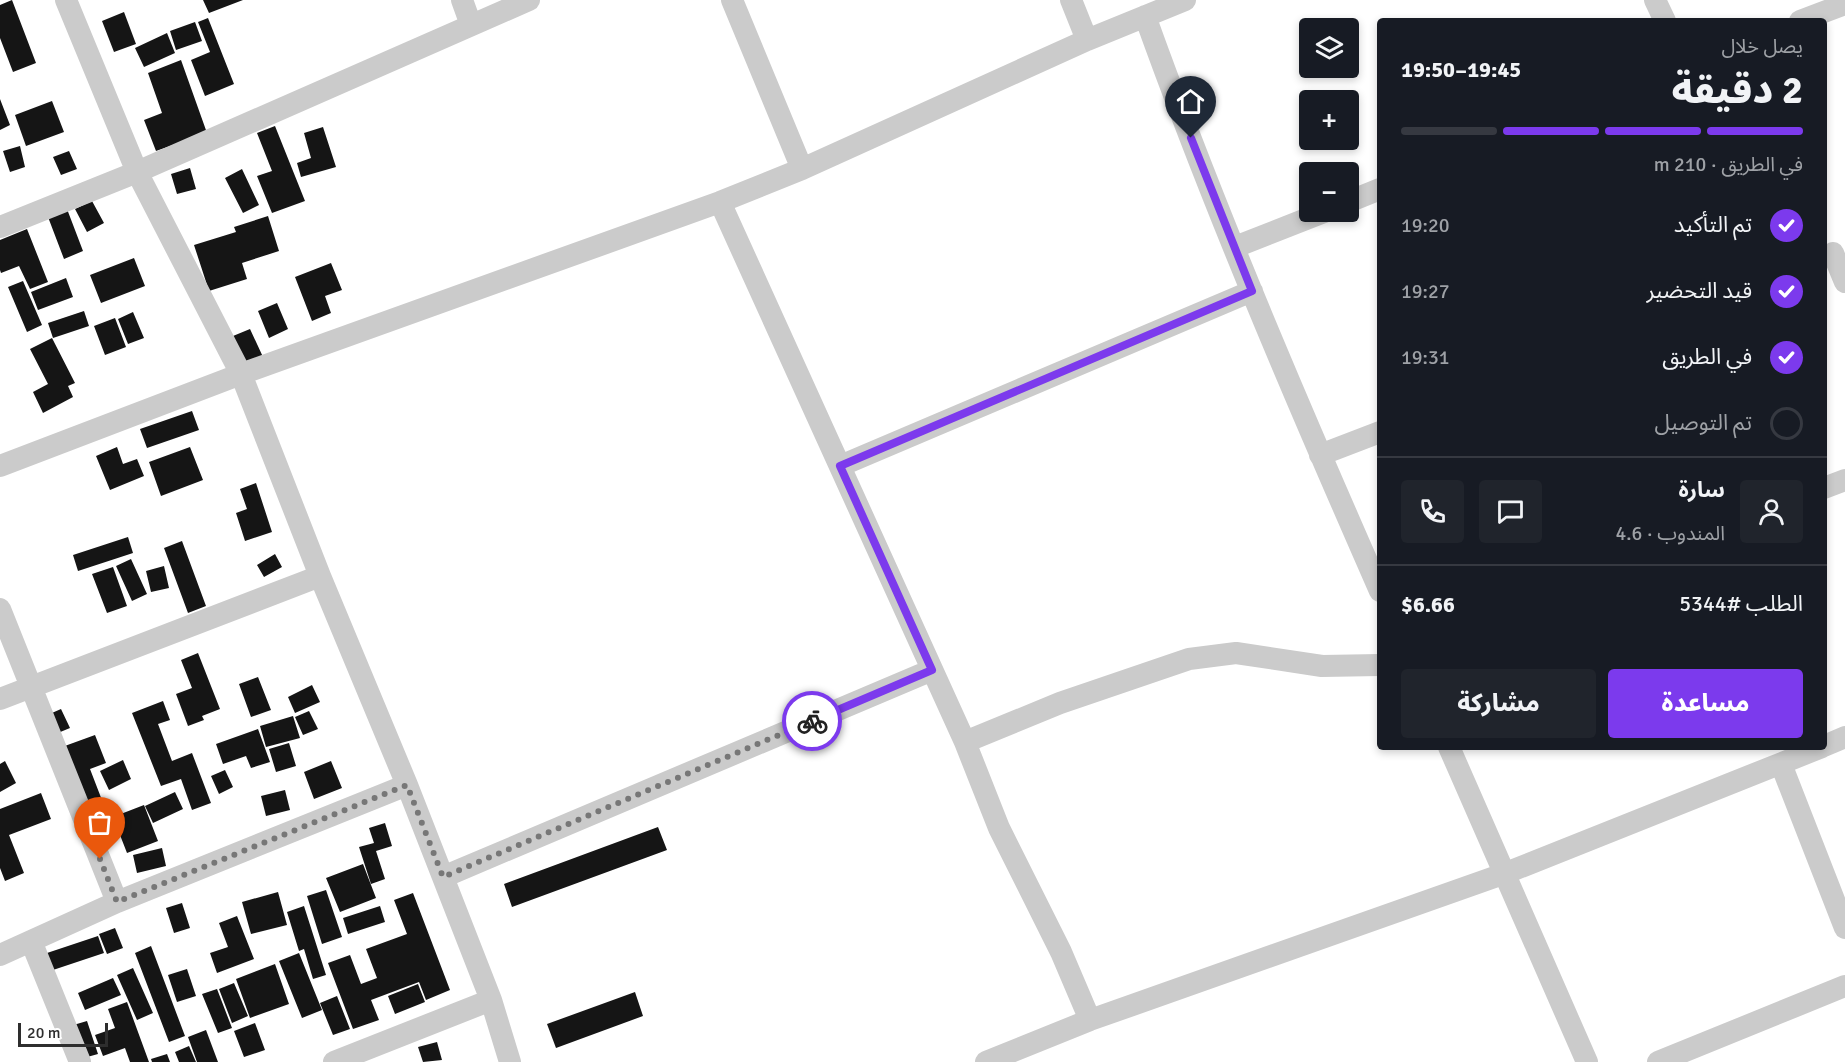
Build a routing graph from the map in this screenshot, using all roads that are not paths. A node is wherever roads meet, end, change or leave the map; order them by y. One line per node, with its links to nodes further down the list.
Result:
1 (66, 0): 15 (street)
2 (462, 0): 12 (street)
3 (529, 0): 12 (street)
4 (732, 0): 14 (street)
5 (1071, 0): 13 (street)
6 (1185, 0): 9 (street)
7 (1655, 0): 10 (street)
8 (1845, 4): 11 (street)
9 (1145, 16): 13 (street); 21 (street)
10 (1664, 18)
11 (1808, 18)
12 (471, 25): 15 (street)
13 (1088, 40): 14 (street)
14 (802, 169): 18 (street)
15 (137, 172): 20 (street); 25 (street)
16 (1377, 190): 17 (street)
17 (1359, 198)
18 (720, 202): 25 (street); 29 (street)
19 (1299, 222): 21 (street)
20 (0, 227)
21 (1235, 247): 24 (street)
22 (1834, 252): 23 (street)
23 (1845, 282)
24 (1252, 291): 27 (street); 29 (street)
25 (241, 374): 28 (street); 32 (street)
26 (1377, 433): 27 (street)
27 (1320, 455): 33 (street)
28 (0, 466)
29 (840, 466): 36 (street)
30 (1845, 480): 31 (street)
31 (1827, 487)
32 (320, 576): 37 (street); 45 (street)
33 (1377, 584)
34 (0, 609): 37 (street)
35 (1377, 665): 40 (street)
36 (932, 670): 40 (street); 47 (street)
37 (31, 688): 38 (street); 48 (street)
38 (0, 699)
39 (1845, 737): 41 (street)
40 (965, 742): 54 (street)
41 (1827, 745)
42 (1450, 750): 46 (street)
43 (1816, 750): 44 (street)
44 (1781, 764): 46 (street); 49 (street)
45 (407, 785): 47 (street); 48 (street)
46 (1506, 873): 54 (street); 60 (street)
47 (443, 877): 53 (street)
48 (117, 902): 50 (street)
49 (1845, 928)
50 (31, 941): 51 (street); 56 (street)
51 (0, 955)
52 (1845, 986): 61 (street)
53 (490, 999): 57 (street); 58 (street)
54 (1090, 1020): 55 (street)
55 (1014, 1057): 59 (street)
56 (80, 1062)
57 (334, 1062)
58 (510, 1062)
59 (986, 1062)
60 (1587, 1062)
61 (1658, 1062)

